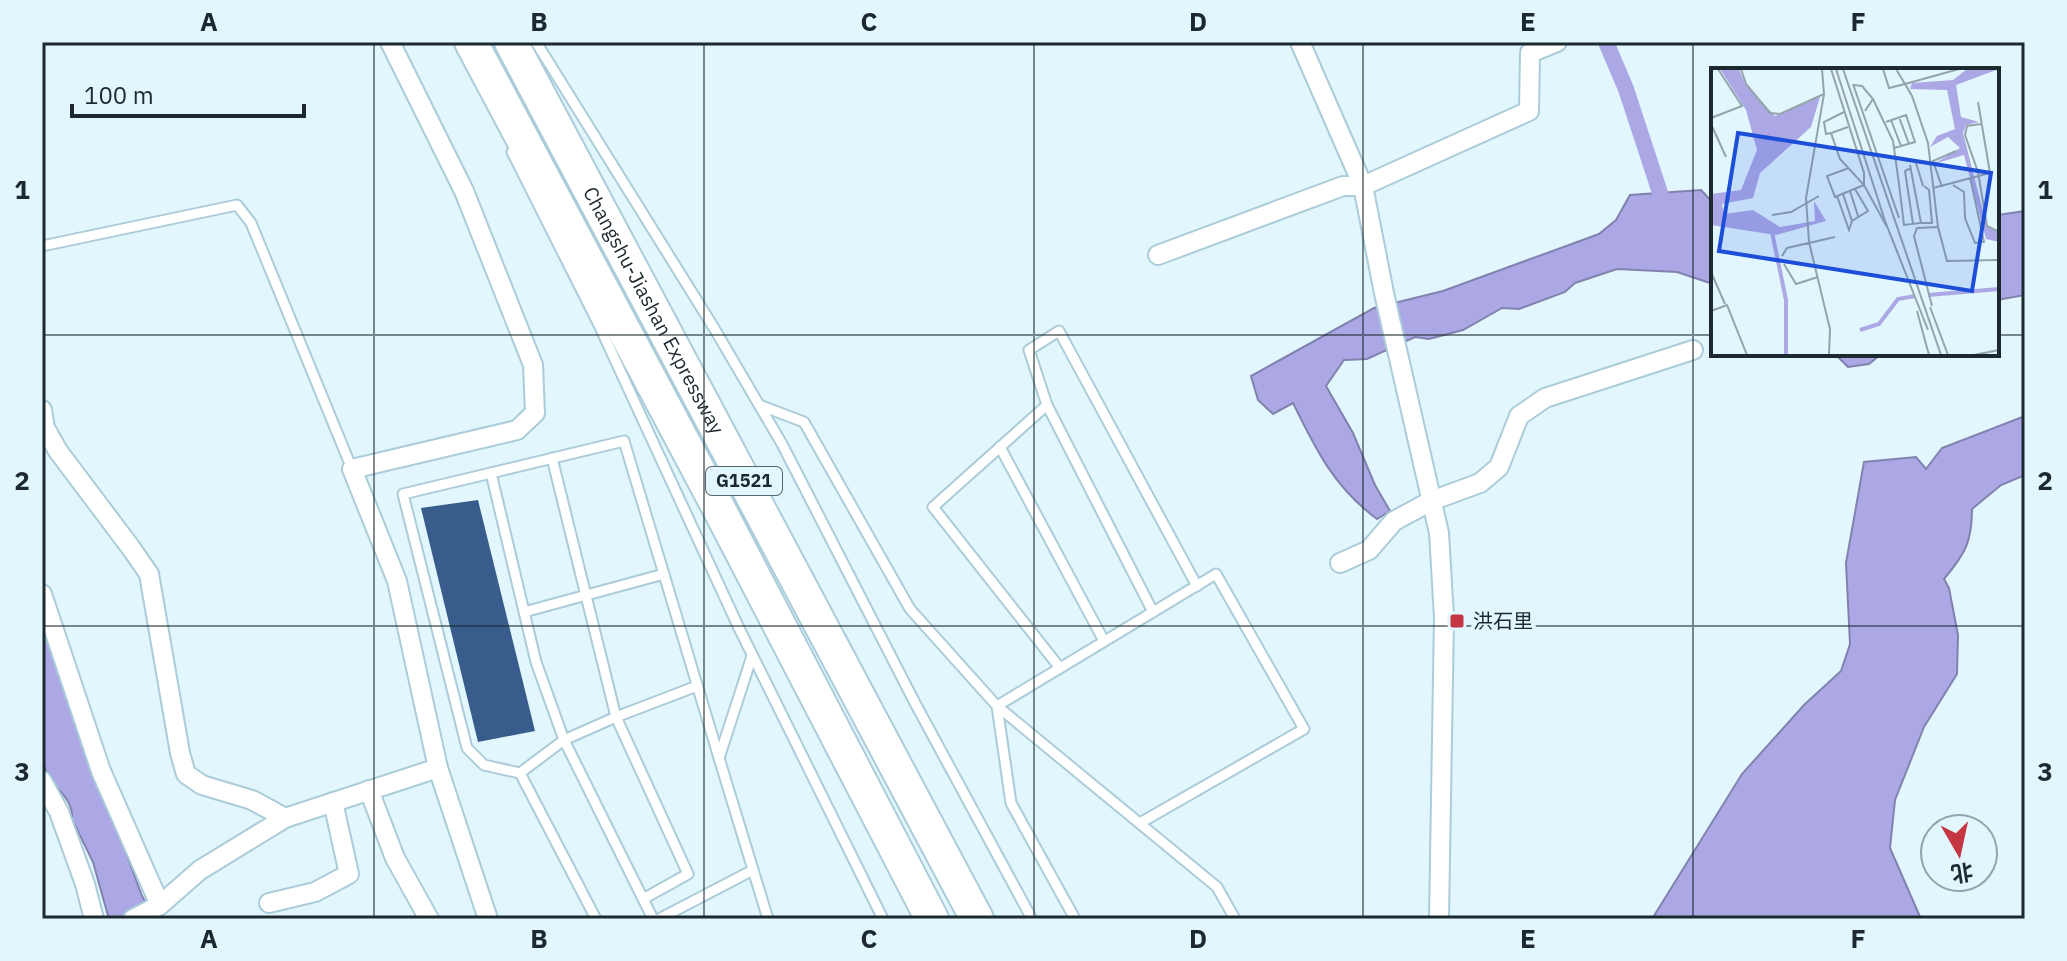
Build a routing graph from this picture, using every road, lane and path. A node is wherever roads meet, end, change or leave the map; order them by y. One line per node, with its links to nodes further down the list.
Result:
1 (390, 42): 19 (street)
2 (461, 42): 8 (lane)
3 (471, 42): 55 (highway, Changshu-Jiashan Expressway / G1521)
4 (511, 42): 56 (highway, Changshu-Jiashan Expressway / G1521)
5 (536, 42): 14 (lane)
6 (1300, 42): 10 (street)
7 (1557, 42): 10 (street)
8 (477, 77)
9 (504, 135): 29 (lane)
10 (1363, 186): 12 (street); 21 (street)
11 (42, 246): 19 (lane)
12 (1158, 255)
13 (1693, 350): 21 (street)
14 (759, 405): 32 (lane); 57 (lane)
15 (1047, 405): 17 (lane); 24 (lane); 27 (lane)
16 (42, 410): 41 (street)
17 (1000, 447): 28 (lane); 30 (lane)
18 (552, 458): 20 (lane); 23 (lane); 33 (lane)
19 (352, 469): 36 (street)
20 (491, 473): 26 (lane); 37 (lane)
21 (1431, 501): 22 (street); 60 (street)
22 (1340, 563)
23 (664, 574): 26 (lane); 31 (lane)
24 (1197, 586): 27 (lane); 42 (lane)
25 (42, 594): 46 (street)
26 (524, 612): 34 (lane)
27 (1153, 612): 28 (lane)
28 (1104, 641): 30 (lane)
29 (752, 656): 35 (lane); 54 (lane)
30 (1060, 668): 32 (lane)
31 (697, 686): 33 (lane); 35 (lane)
32 (997, 706): 42 (lane); 58 (lane)
33 (616, 717): 34 (lane); 44 (lane)
34 (564, 740): 37 (lane); 44 (lane)
35 (719, 758): 43 (lane)
36 (438, 768): 39 (street); 50 (street)
37 (520, 773): 51 (lane)
38 (42, 781): 47 (street)
39 (369, 790): 40 (street); 49 (street)
40 (333, 802): 41 (street); 45 (street)
41 (285, 818): 46 (street)
42 (1140, 823): 59 (lane)
43 (753, 870): 52 (lane); 53 (lane)
44 (643, 899): 52 (lane)
45 (269, 903)
46 (160, 905): 48 (street)
47 (94, 919)
48 (133, 919)
49 (429, 919)
50 (488, 919)
51 (596, 919)
52 (656, 919)
53 (768, 919)
54 (883, 919)
55 (932, 919)
56 (977, 919)
57 (1032, 919)
58 (1075, 919)
59 (1235, 919)
60 (1439, 919)

